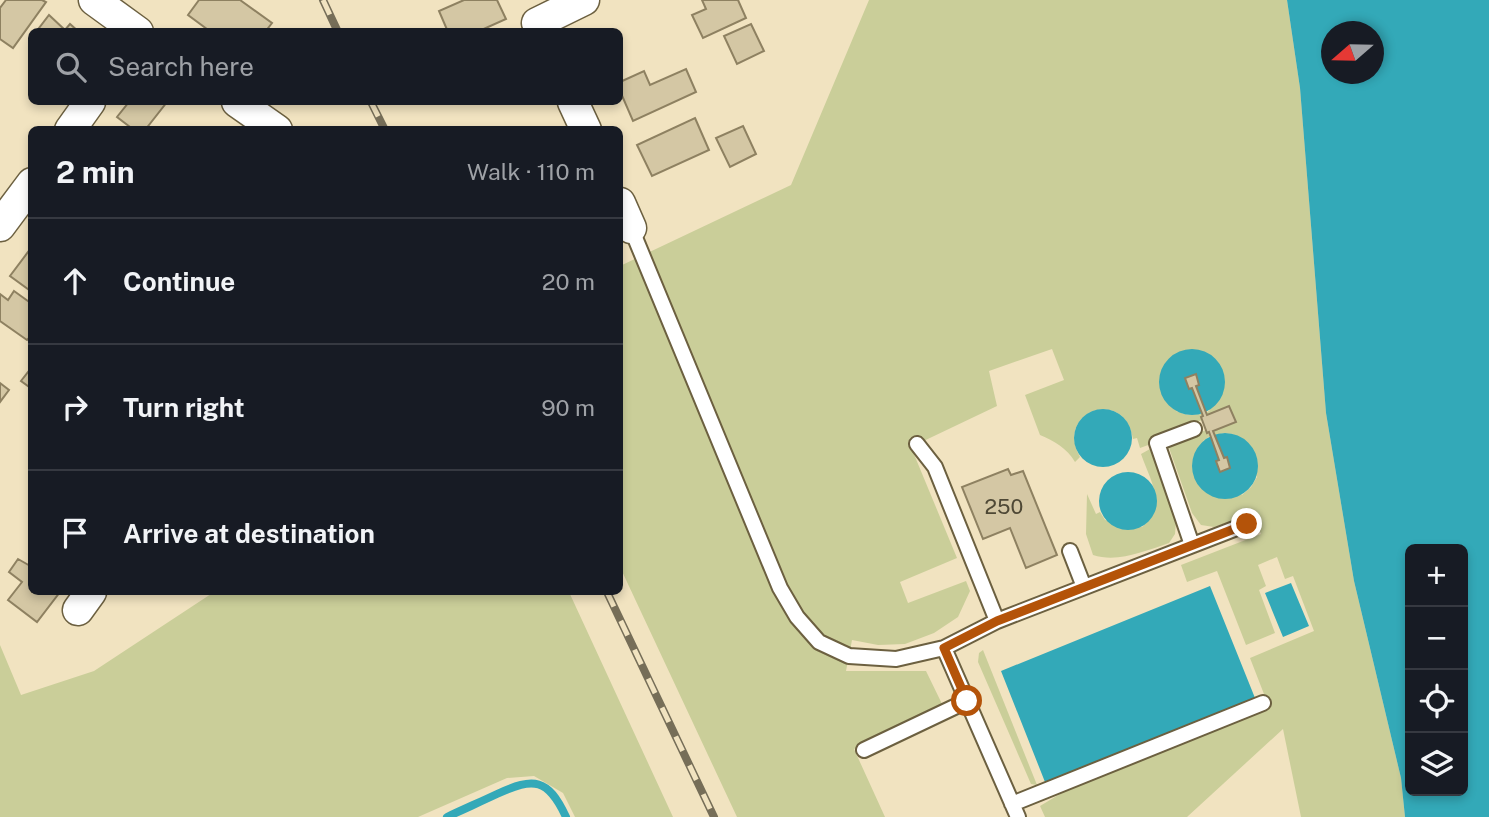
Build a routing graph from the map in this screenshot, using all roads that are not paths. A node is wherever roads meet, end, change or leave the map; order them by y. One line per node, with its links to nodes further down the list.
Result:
1 (94, 0): 4 (street)
2 (584, 0): 3 (street)
3 (534, 18)
4 (132, 28)
5 (88, 105): 8 (street)
6 (241, 105): 9 (street)
7 (574, 105): 10 (street)
8 (73, 126)
9 (271, 126)
10 (584, 126)
11 (28, 188): 13 (street)
12 (625, 215): 21 (lane)
13 (0, 226)
14 (1194, 429): 17 (lane)
15 (917, 444): 20 (lane)
16 (1247, 524): 17 (lane)
17 (1192, 545): 19 (lane)
18 (1070, 551): 19 (lane)
19 (1084, 587): 20 (lane)
20 (997, 621): 21 (lane)
21 (944, 648): 22 (lane)
22 (967, 701): 24 (lane); 25 (lane)
23 (1263, 702): 25 (lane)
24 (864, 750)
25 (1015, 810)

